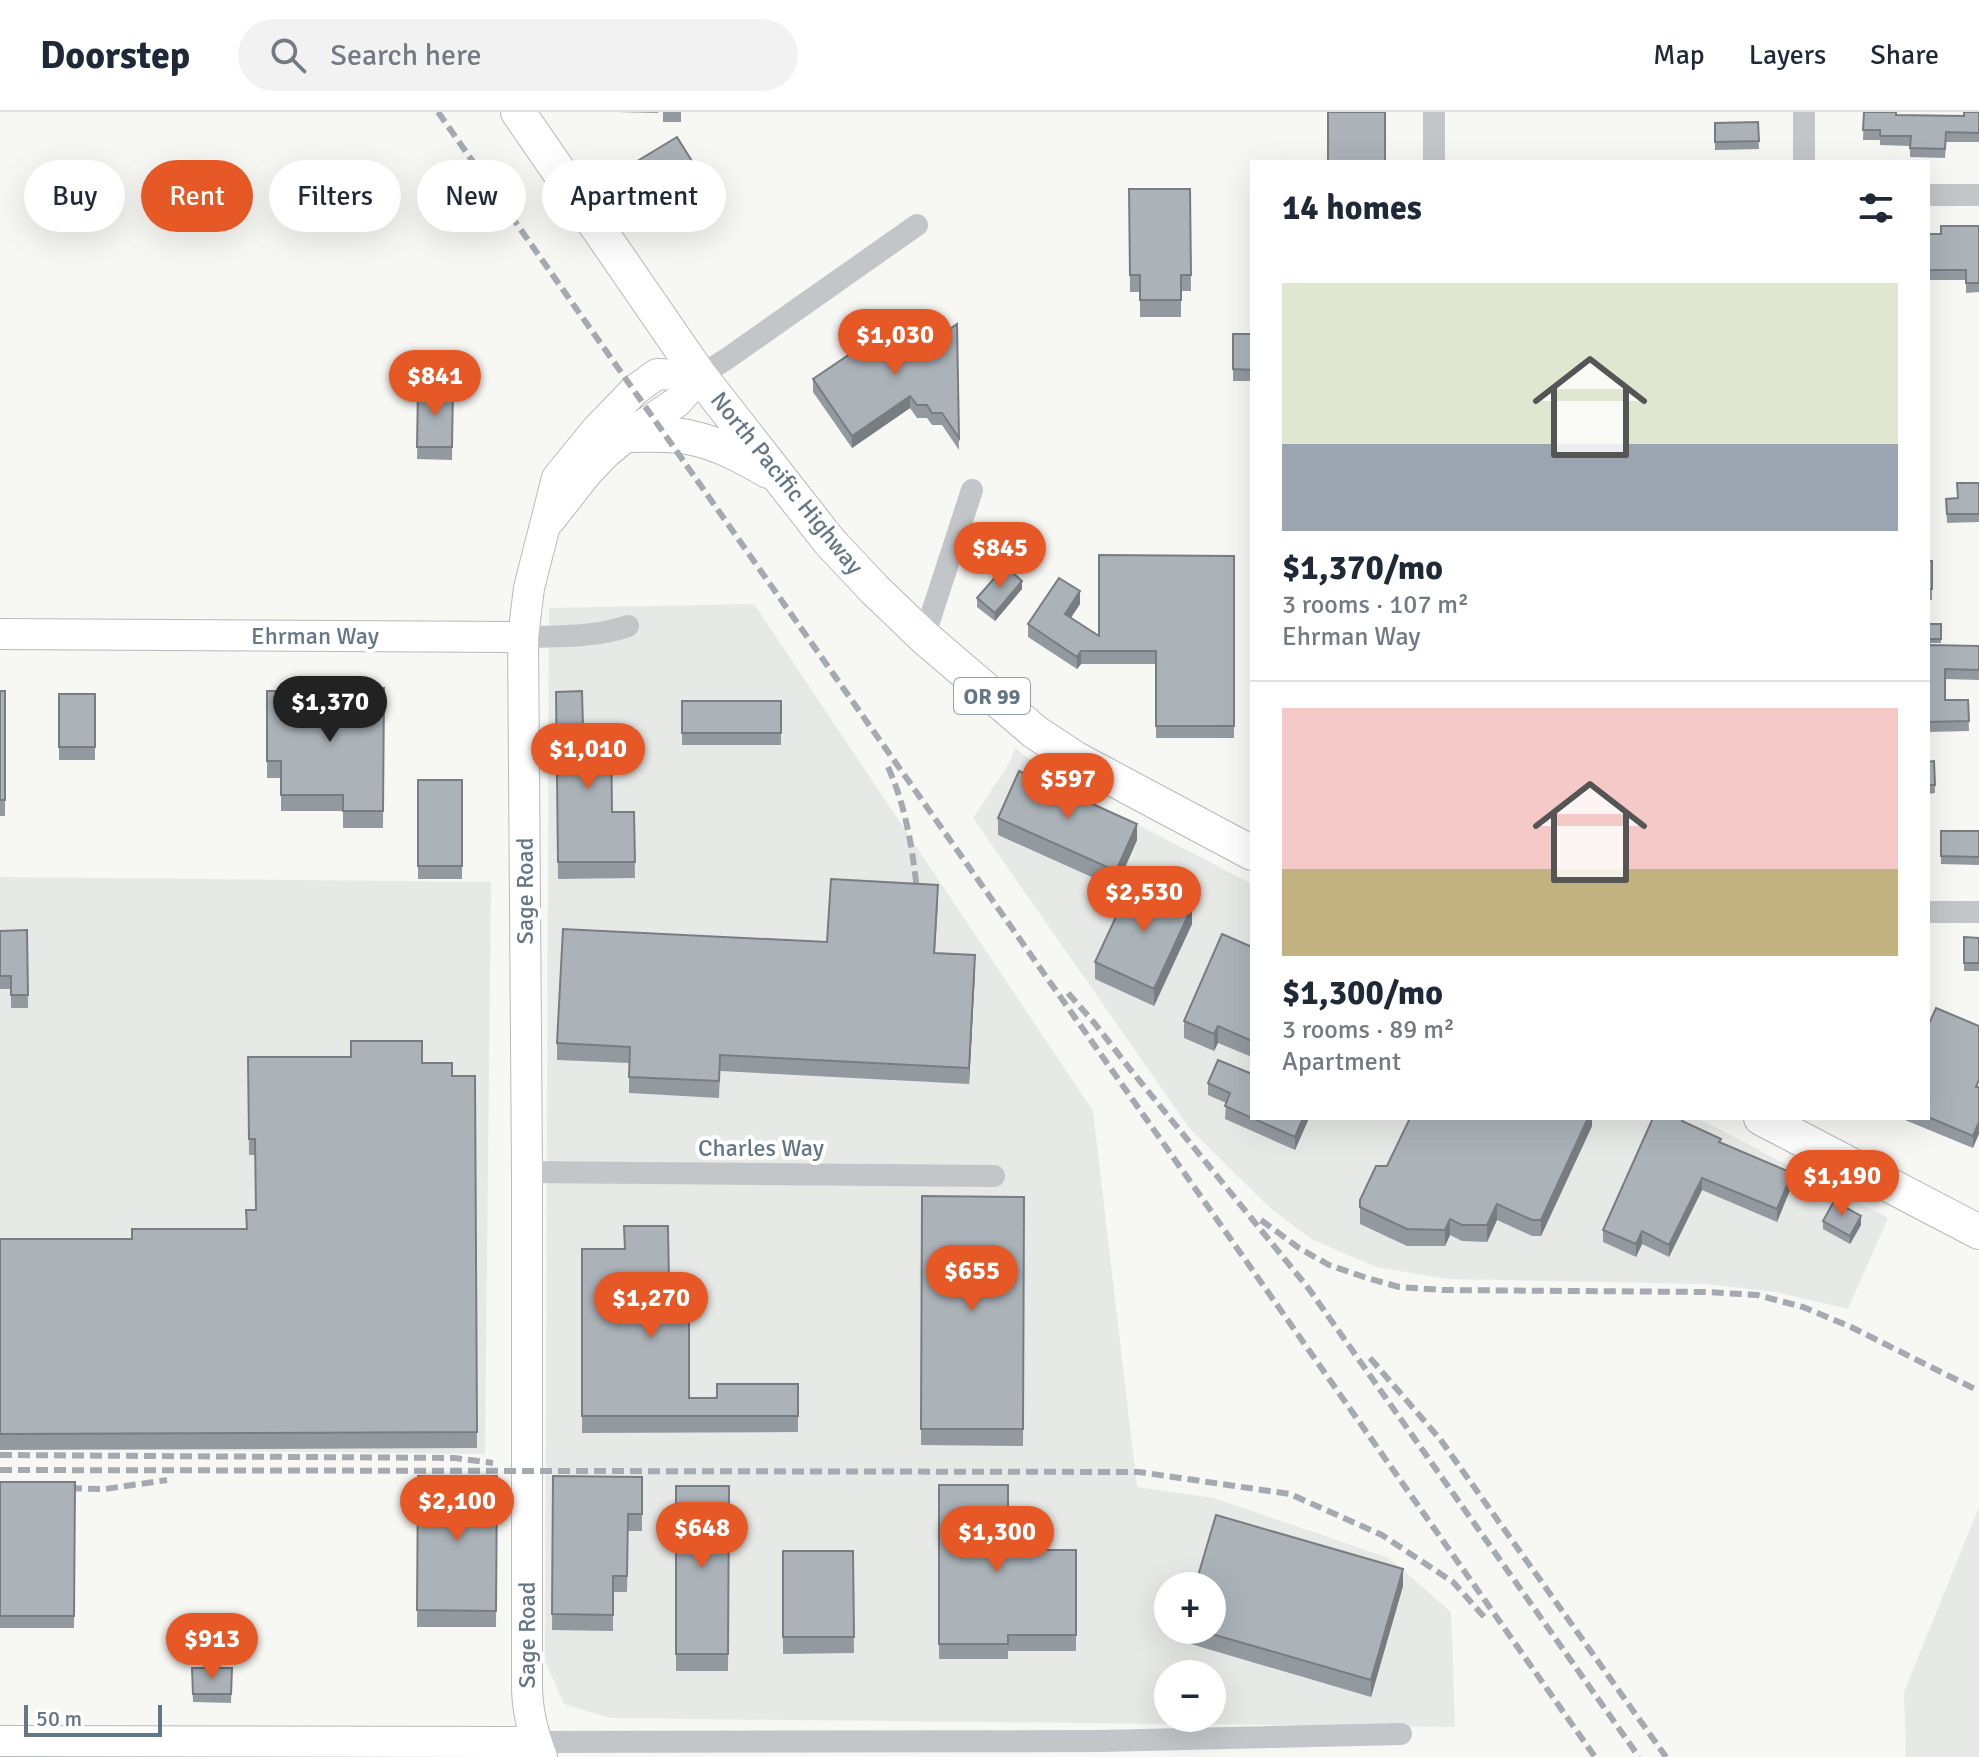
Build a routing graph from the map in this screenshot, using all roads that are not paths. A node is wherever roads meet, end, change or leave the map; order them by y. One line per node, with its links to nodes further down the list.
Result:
1 (518, 112): 9 (main road, North Pacific Highway / OR 99)
2 (1434, 112): 4 (street)
3 (1804, 112): 5 (street)
4 (1434, 160)
5 (1804, 160)
6 (1930, 195): 7 (street)
7 (1979, 195)
8 (917, 225): 9 (street)
9 (700, 376): 10 (main road); 11 (main road, North Pacific Highway / OR 99); 13 (main road, Sage Road)
10 (628, 435): 11 (main road); 13 (main road)
11 (780, 477): 17 (main road, North Pacific Highway / OR 99)
12 (972, 490): 17 (street)
13 (546, 526): 16 (main road, Sage Road)
14 (628, 626): 16 (street, Ehrman Way)
15 (0, 634): 16 (main road, Ehrman Way)
16 (523, 637): 23 (main road, Sage Road)
17 (924, 637): 18 (main road, North Pacific Highway / OR 99)
18 (1250, 852)
19 (1930, 912): 20 (street)
20 (1979, 912)
21 (1769, 1120): 22 (main road)
22 (1793, 1126): 25 (main road)
23 (527, 1172): 24 (street, Charles Way); 28 (main road, Sage Road)
24 (994, 1176)
25 (1979, 1232)
26 (1401, 1734): 28 (street)
27 (0, 1741): 28 (main road)
28 (539, 1749)

